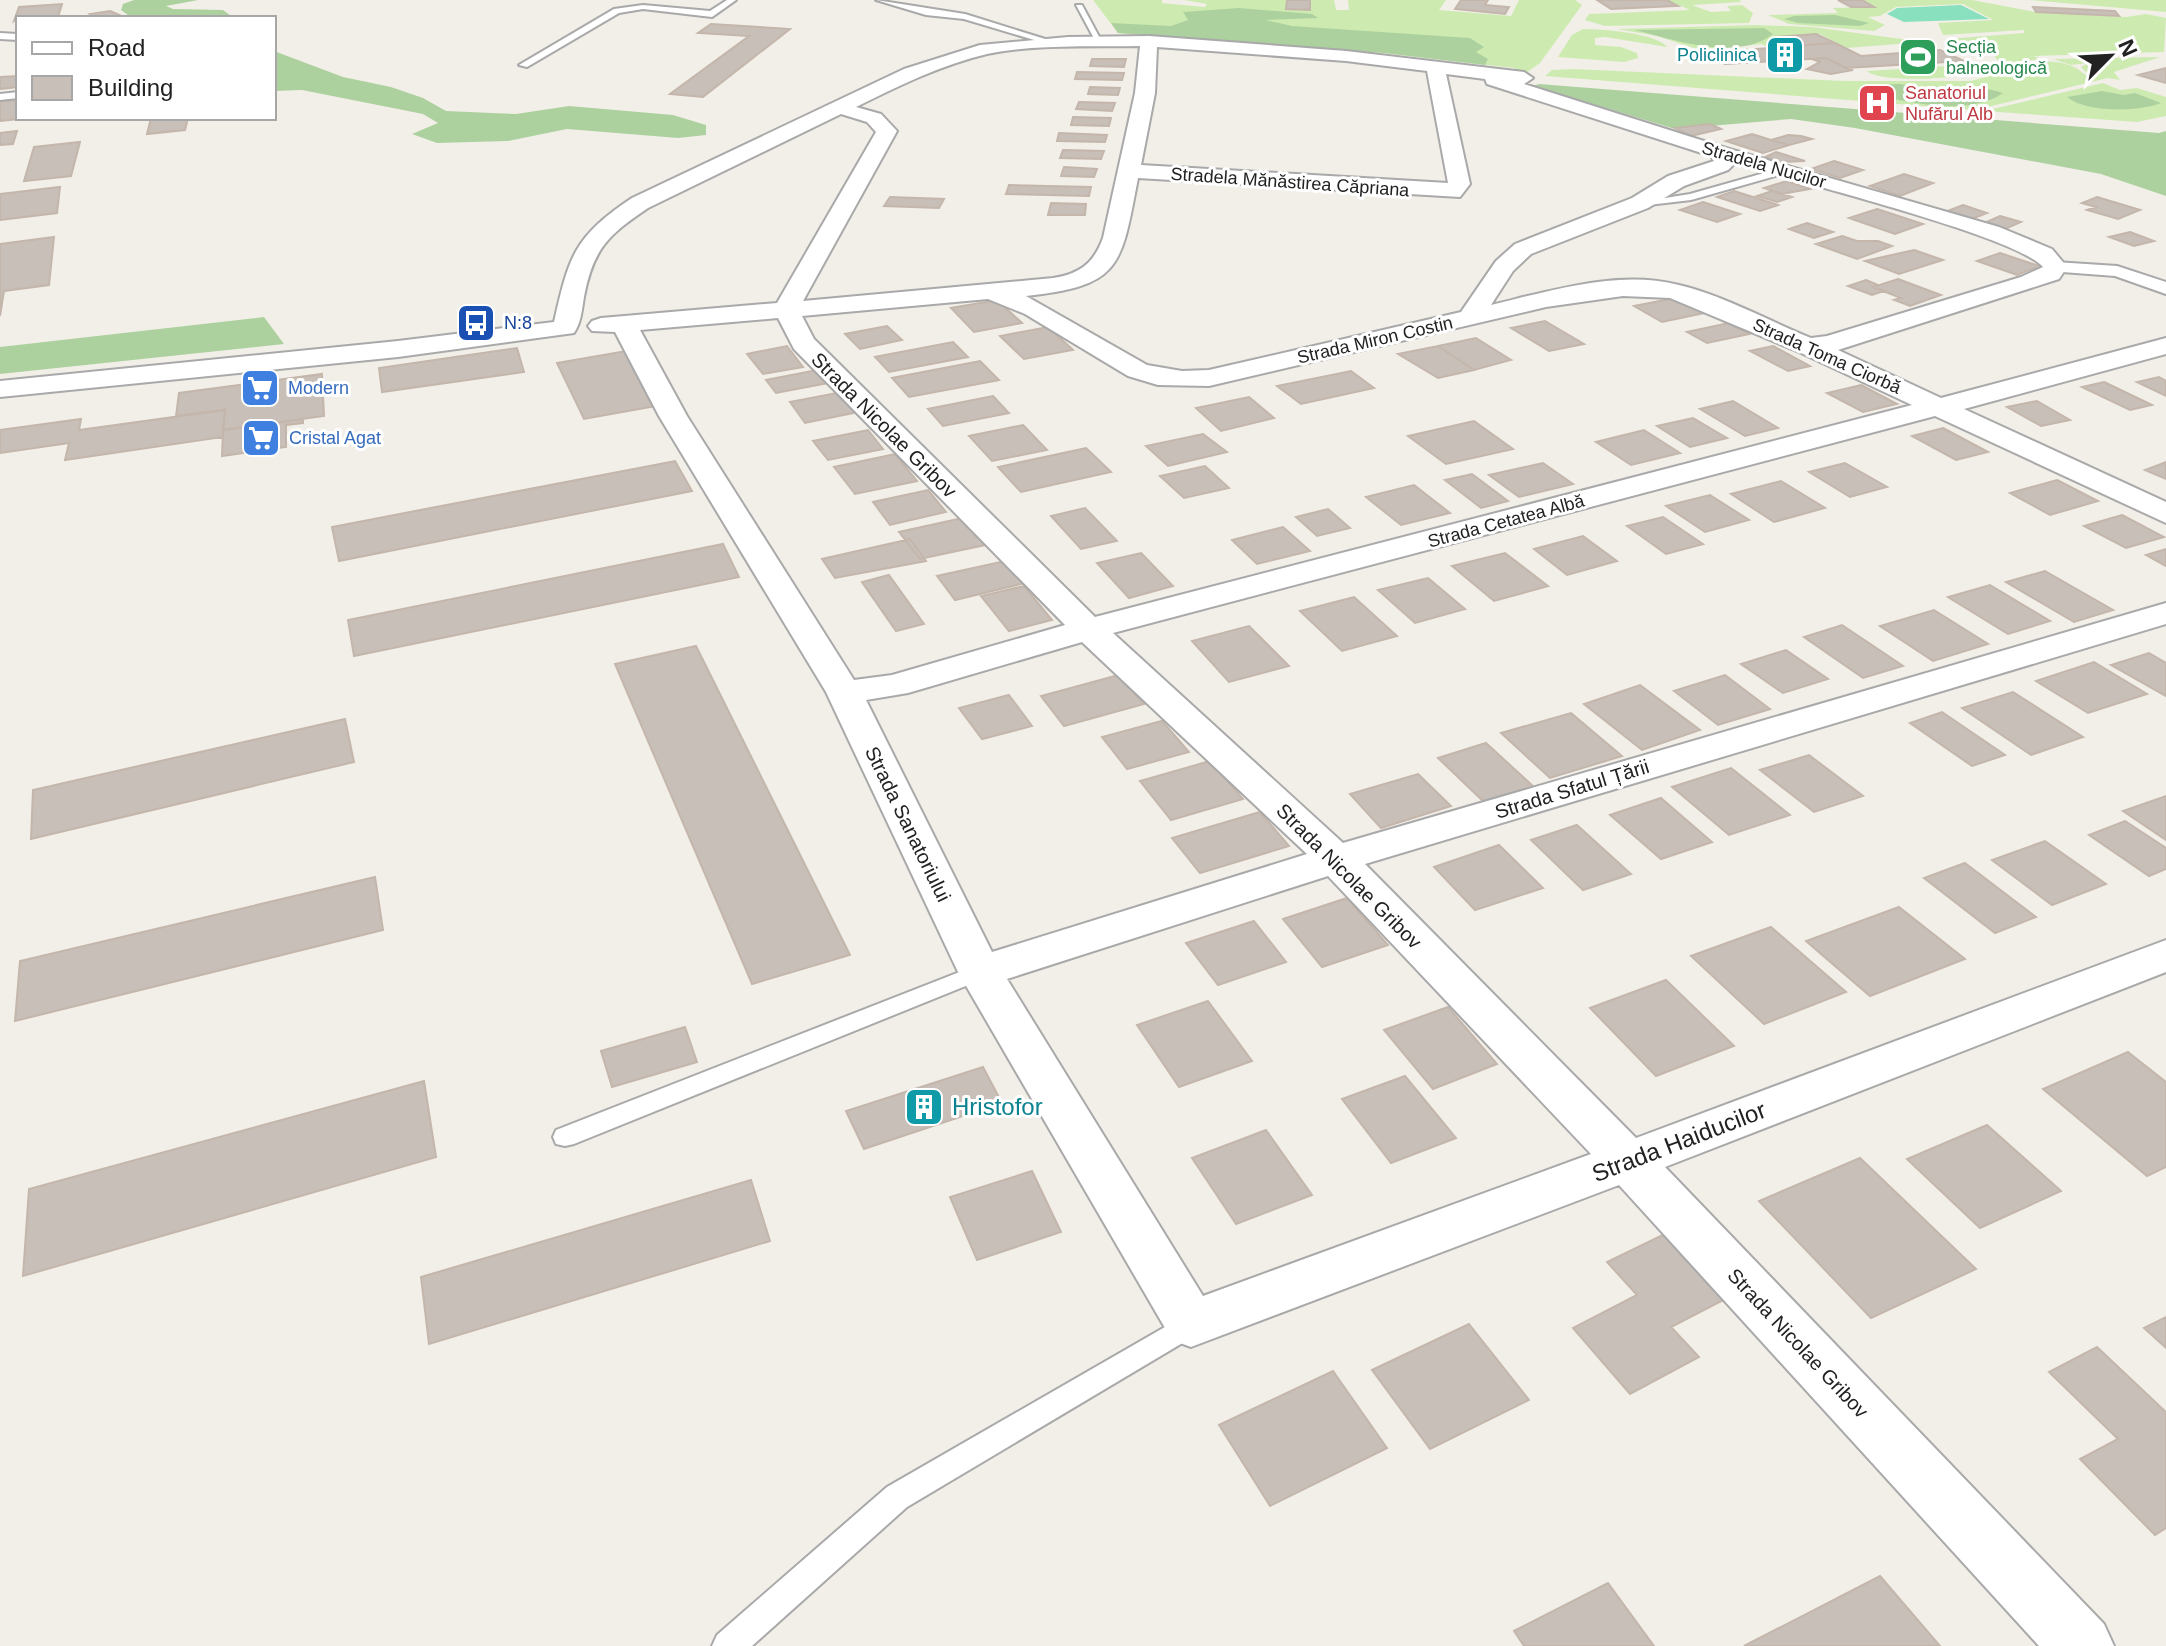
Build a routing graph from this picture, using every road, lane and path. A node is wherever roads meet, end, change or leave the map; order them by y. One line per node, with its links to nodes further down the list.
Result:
1 (732, 0): 7 (lane)
2 (880, 0): 6 (lane)
3 (1079, 7): 5 (lane)
4 (1149, 41): 5 (street); 8 (street); 13 (street)
5 (1100, 42): 6 (street)
6 (1054, 43): 11 (street)
7 (524, 65)
8 (1435, 66): 9 (street); 13 (street, Stradela Mănăstirea Căpriana)
9 (1468, 70): 10 (street); 12 (street, Stradela Nucilor)
10 (1524, 78)
11 (837, 107): 19 (street); 22 (street)
12 (1719, 152): 14 (street, Stradela Nucilor); 15 (street, Strada Miron Costin)
13 (1128, 171): 18 (street)
14 (1782, 171): 15 (lane); 16 (street, Stradela Nucilor)
15 (1640, 203): 20 (street, Strada Miron Costin)
16 (2055, 267): 17 (street); 23 (street)
17 (2166, 288)
18 (983, 290): 19 (street); 20 (street, Strada Miron Costin)
19 (786, 309): 21 (street); 29 (street, Strada Nicolae Gribov)
20 (1470, 318): 23 (street, Strada Toma Ciorbă)
21 (624, 325): 22 (street); 30 (street, Strada Sanatoriului)
22 (565, 328): 25 (street)
23 (1808, 346): 26 (street, Strada Toma Ciorbă)
24 (2166, 346): 26 (street, Strada Cetatea Albă)
25 (0, 389)
26 (1937, 405): 27 (street, Strada Toma Ciorbă); 29 (street, Strada Cetatea Albă)
27 (2166, 514)
28 (2166, 613): 31 (street, Strada Sfatul Țării)
29 (1088, 629): 30 (street, Strada Cetatea Albă); 31 (street, Strada Nicolae Gribov)
30 (844, 692): 33 (street, Strada Sanatoriului)
31 (1336, 859): 33 (street, Strada Sfatul Țării); 35 (street, Strada Nicolae Gribov)
32 (2166, 955): 35 (street, Strada Haiducilor)
33 (980, 972): 34 (lane); 36 (street, Strada Sanatoriului)
34 (565, 1137)
35 (1628, 1161): 36 (street, Strada Haiducilor); 38 (street, Strada Nicolae Gribov)
36 (1191, 1324): 37 (lane)
37 (728, 1646)
38 (2082, 1646)

